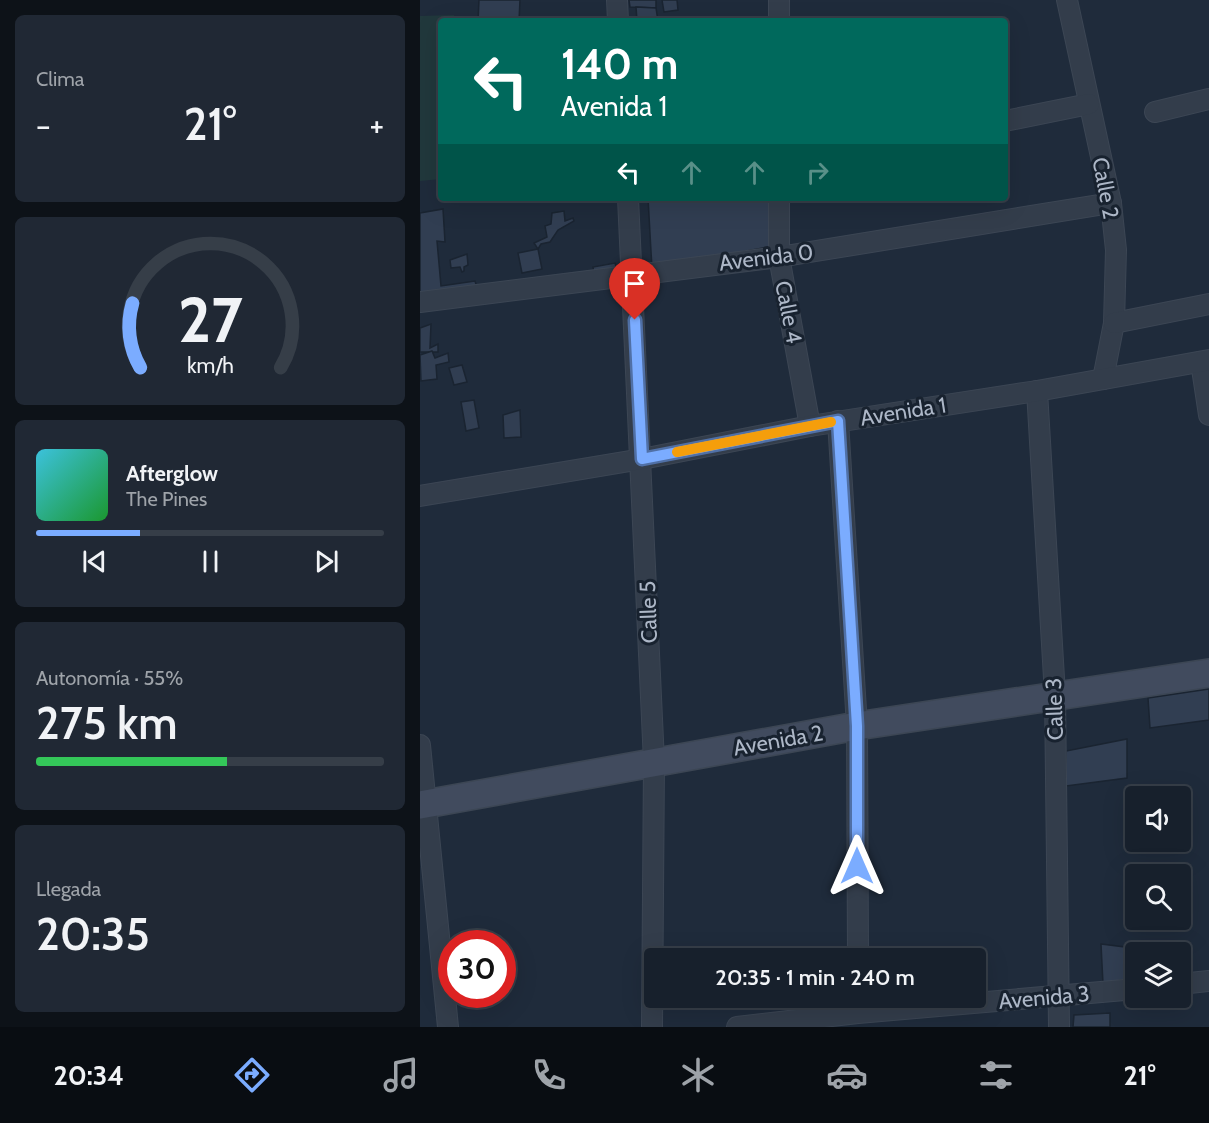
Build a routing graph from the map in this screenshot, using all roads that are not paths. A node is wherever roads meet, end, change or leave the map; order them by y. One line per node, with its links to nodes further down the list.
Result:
1 (617, 0): 4 (street)
2 (779, 0): 5 (street)
3 (1067, 0): 7 (street, Calle 2)
4 (618, 18)
5 (779, 18)
6 (1209, 99): 8 (street)
7 (1089, 104): 9 (street); 12 (street, Calle 2)
8 (1155, 112)
9 (1008, 120)
10 (628, 201): 14 (street, Calle 5)
11 (779, 201): 13 (street, Calle 4)
12 (1111, 203): 13 (street, Avenida 0); 17 (street, Calle 2)
13 (778, 257): 14 (street, Avenida 0); 23 (street, Calle 4)
14 (633, 273): 15 (street, Avenida 0); 24 (street, Calle 5)
15 (420, 302)
16 (1209, 304): 17 (street)
17 (1114, 323): 19 (street, Calle 2)
18 (1205, 361): 19 (street, Avenida 1); 21 (street)
19 (1103, 379): 20 (street, Avenida 1)
20 (1037, 391): 22 (street, Avenida 1); 27 (street, Calle 3)
21 (1209, 415)
22 (838, 421): 23 (street, Avenida 1); 28 (street)
23 (810, 426): 24 (street, Avenida 1)
24 (642, 459): 25 (street, Avenida 1); 30 (street, Calle 5)
25 (420, 496)
26 (1209, 673): 27 (street, Avenida 2)
27 (1055, 695): 28 (street, Avenida 2); 36 (street, Calle 3)
28 (857, 726): 30 (street, Avenida 2); 32 (street)
29 (420, 745): 31 (street)
30 (654, 762): 31 (street, Avenida 2); 39 (street, Calle 5)
31 (424, 805): 38 (street)
32 (858, 948)
33 (1209, 981): 34 (street)
34 (1191, 983)
35 (1125, 990): 36 (street, Avenida 3)
36 (1059, 996): 37 (street, Avenida 3); 41 (street, Calle 3)
37 (858, 1012): 40 (street, Avenida 3)
38 (448, 1027)
39 (652, 1027)
40 (737, 1027)
41 (1059, 1027)

